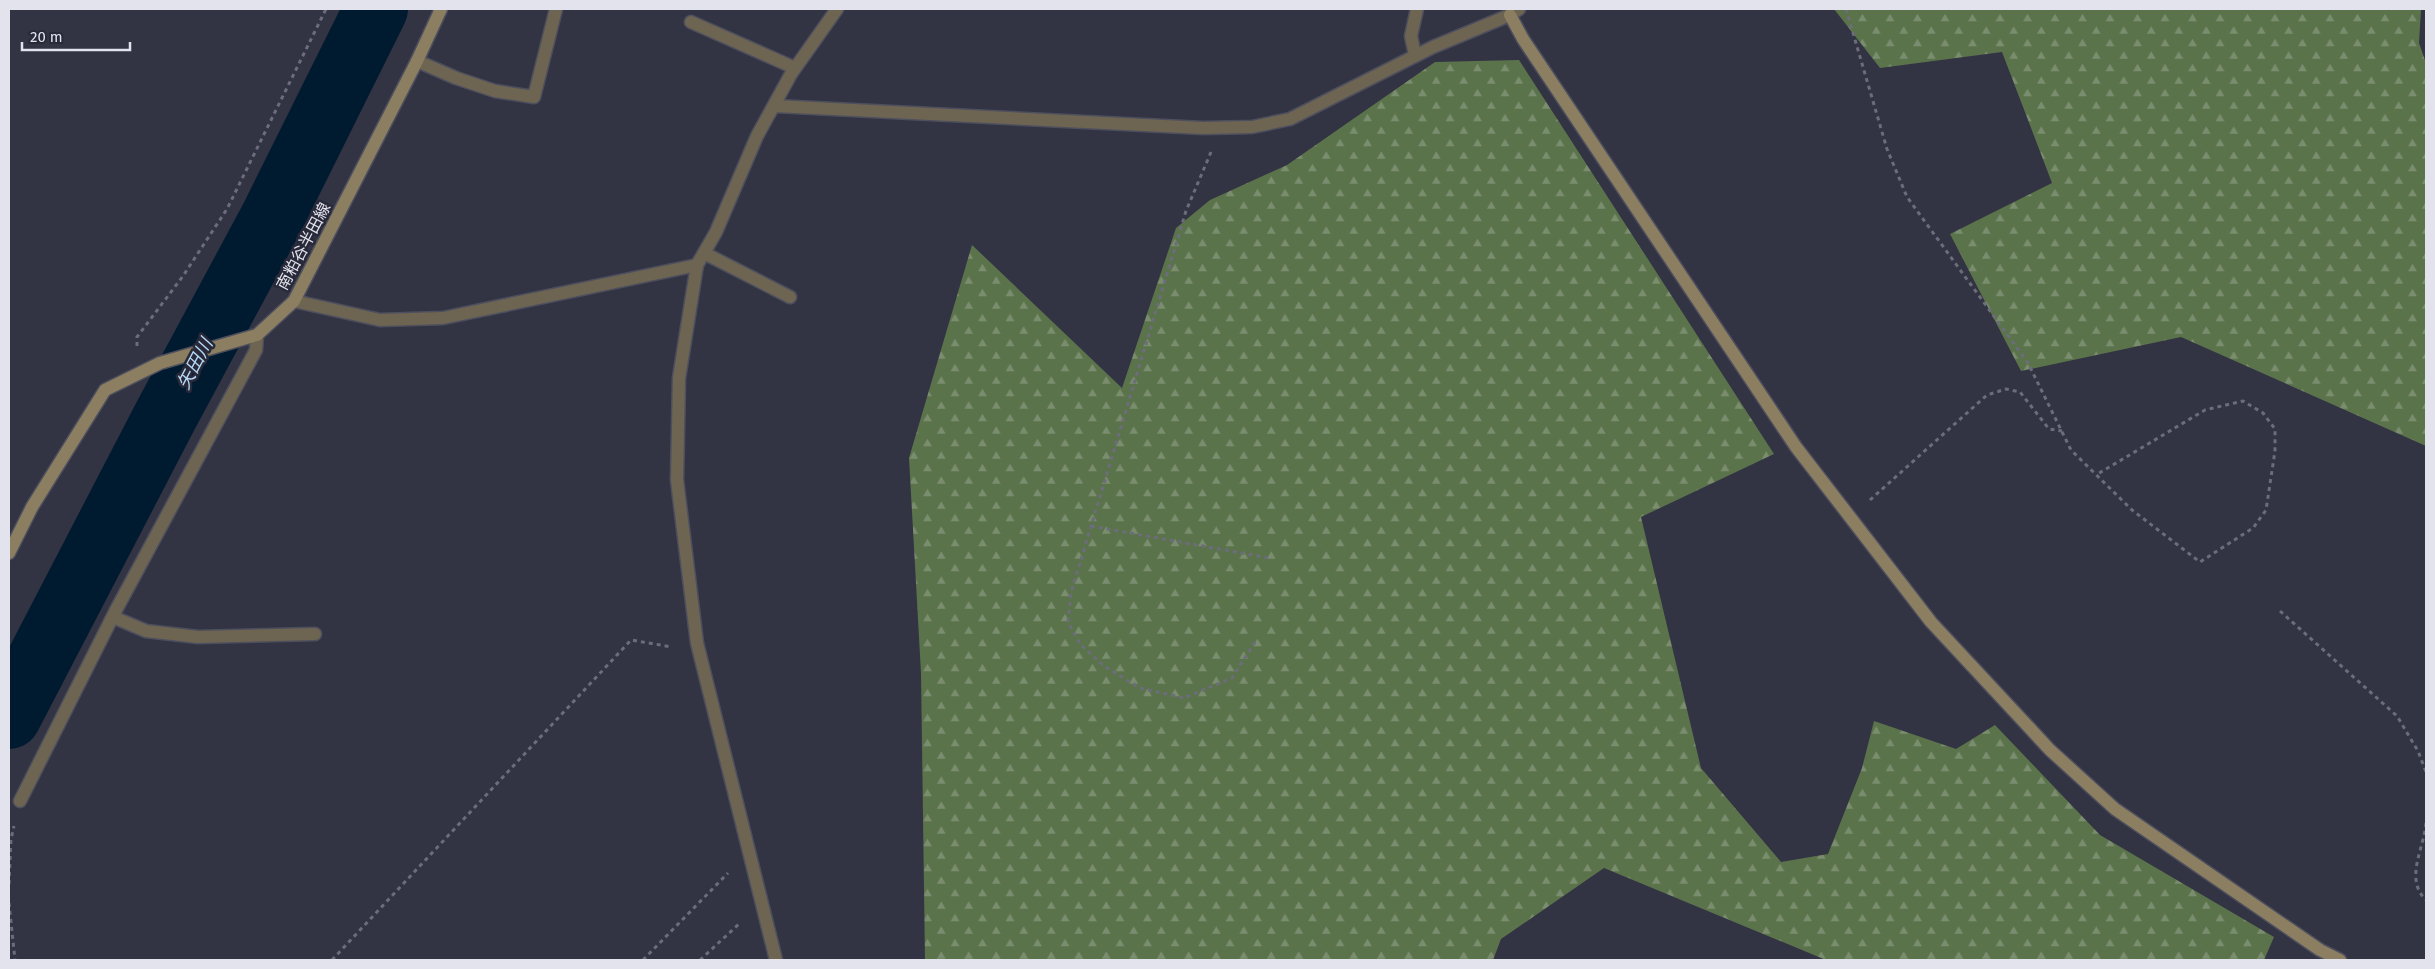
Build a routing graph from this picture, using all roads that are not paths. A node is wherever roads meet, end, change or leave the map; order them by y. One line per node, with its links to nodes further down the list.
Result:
1 (441, 9): 8 (street, 南粕谷半田線)
2 (556, 9): 8 (street)
3 (837, 9): 9 (street)
4 (1417, 9): 7 (street)
5 (1514, 12): 7 (street); 21 (street)
6 (691, 22): 9 (street)
7 (1416, 56): 10 (street)
8 (417, 61): 14 (street, 南粕谷半田線)
9 (795, 68): 10 (street)
10 (775, 106): 11 (street)
11 (704, 253): 12 (street); 13 (street)
12 (698, 265): 14 (street); 20 (street)
13 (790, 297)
14 (294, 301): 15 (street, 南粕谷半田線)
15 (258, 335): 16 (street, 南粕谷半田線); 17 (street)
16 (9, 553)
17 (113, 617): 18 (street); 19 (street)
18 (315, 634)
19 (20, 801)
20 (776, 960)
21 (2340, 960)

